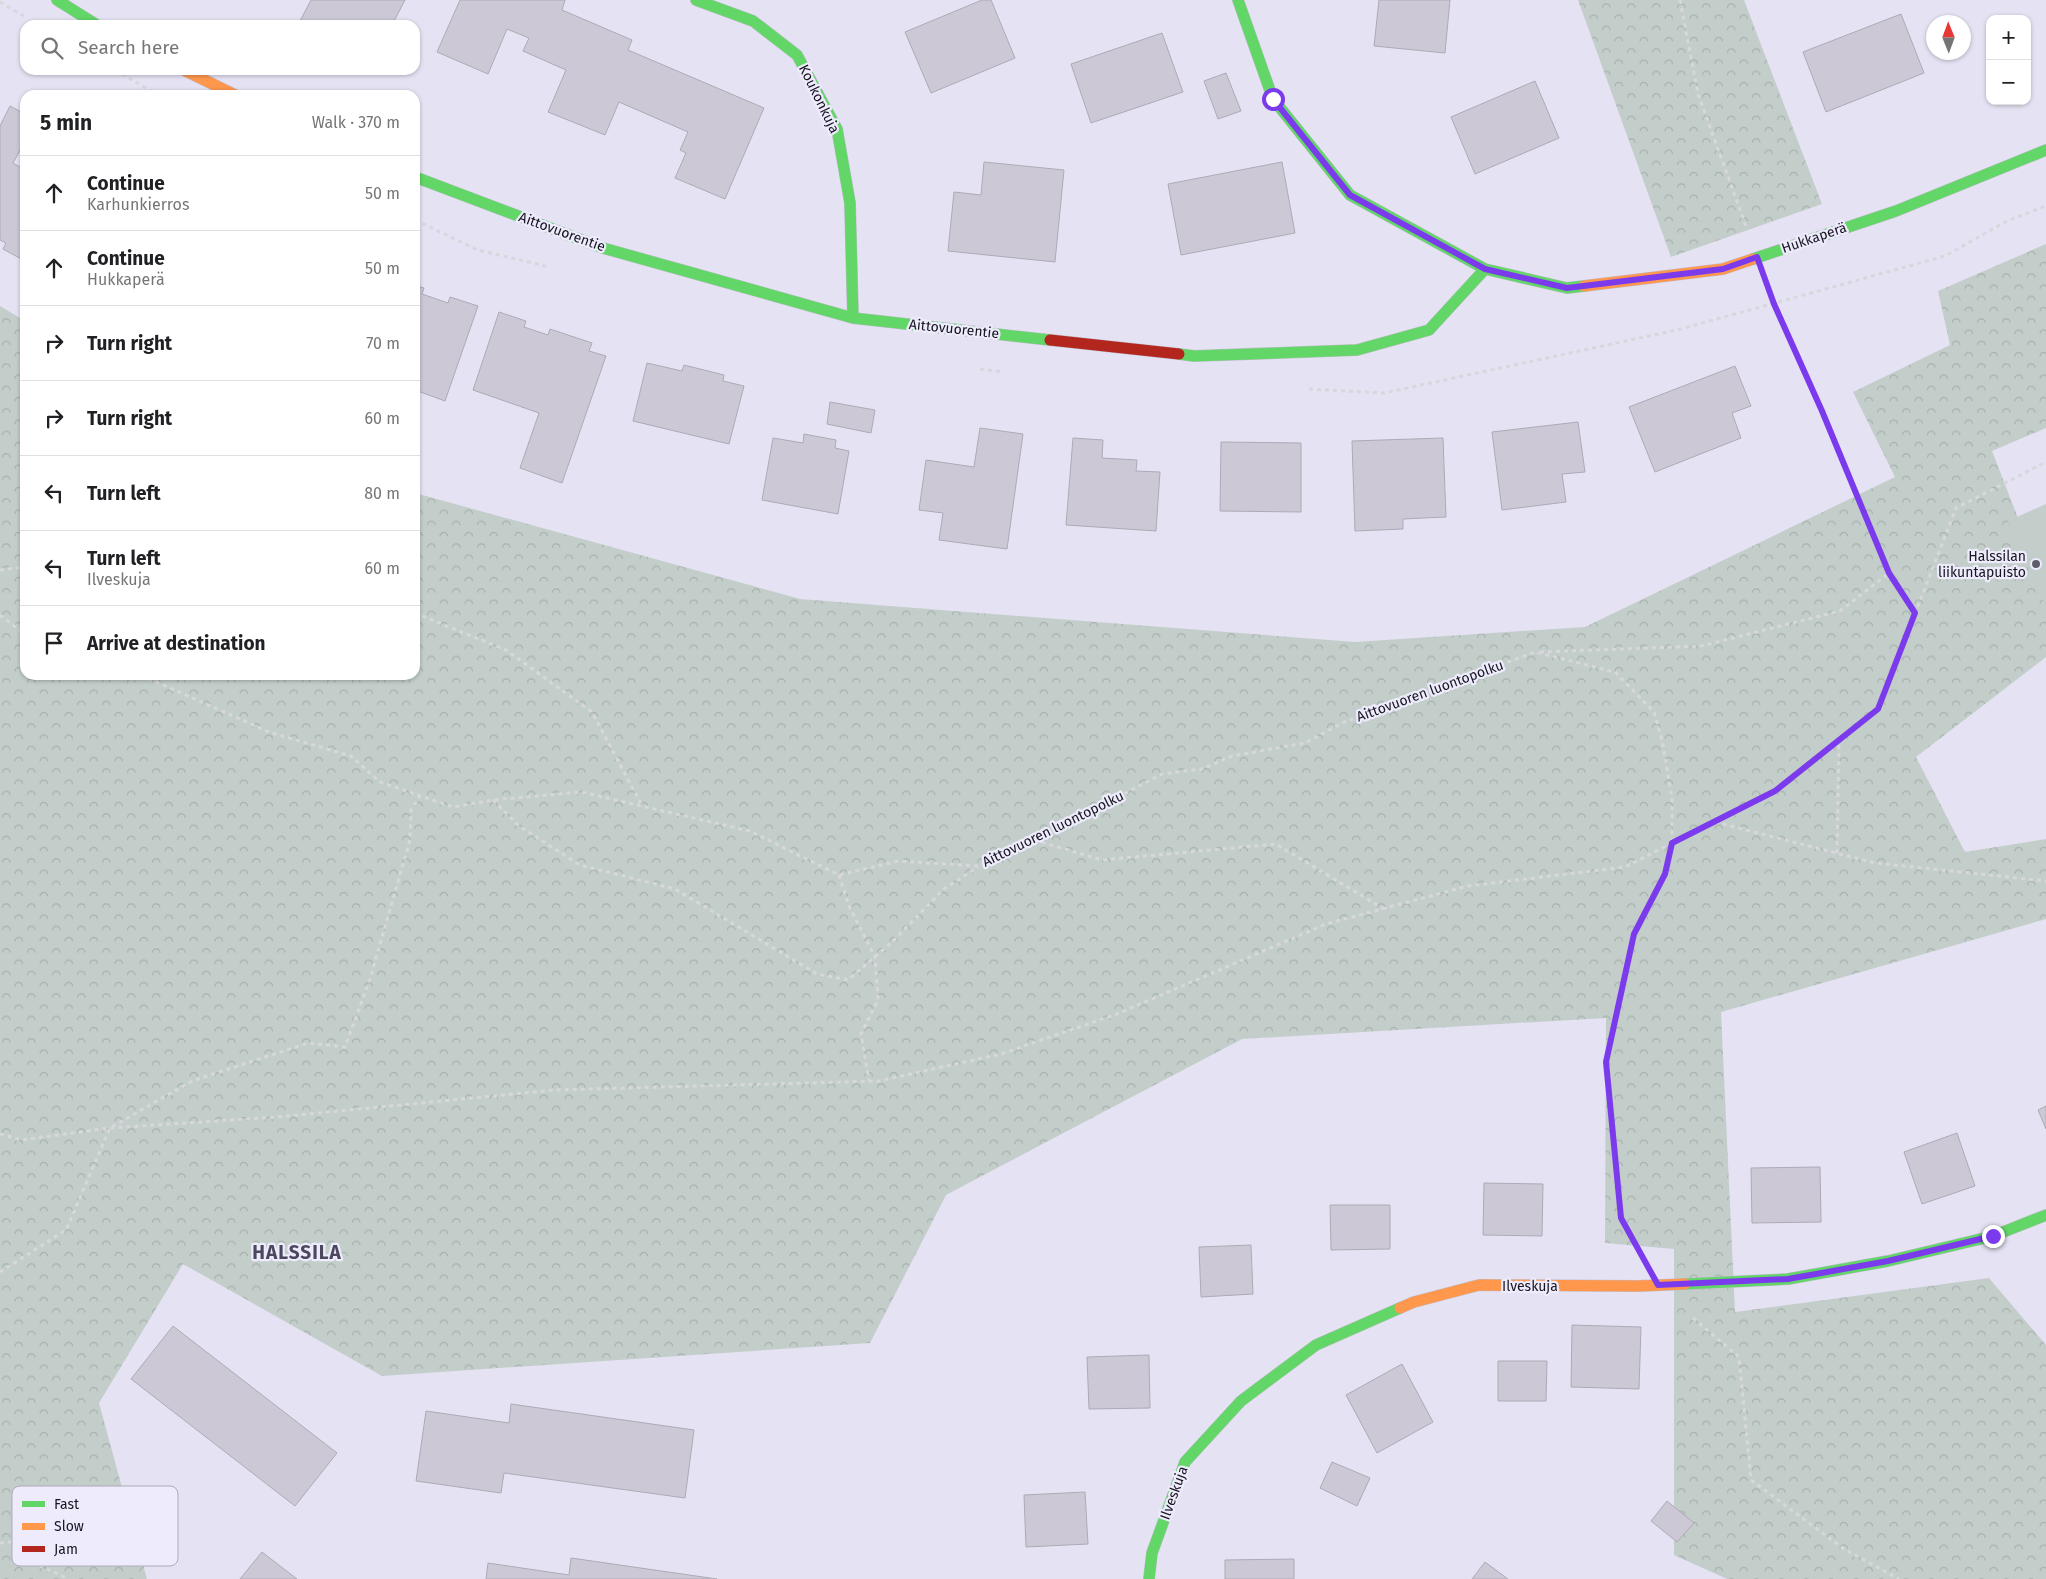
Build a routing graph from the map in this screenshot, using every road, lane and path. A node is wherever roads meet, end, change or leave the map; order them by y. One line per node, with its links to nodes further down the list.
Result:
1 (57, 0): 7 (street)
2 (696, 0): 16 (street, Koukonkuja)
3 (1238, 0): 15 (street, Hukkaperä)
4 (1680, 0): 14 (path)
5 (0, 2): 6 (path)
6 (31, 20)
7 (89, 20)
8 (124, 75): 10 (path)
9 (194, 75): 11 (street)
10 (149, 90)
11 (225, 90)
12 (2046, 150): 14 (street, Hukkaperä)
13 (420, 179): 16 (street, Aittovuorentie)
14 (1757, 257): 15 (street, Hukkaperä); 20 (path)
15 (1485, 269): 16 (street, Aittovuorentie)
16 (853, 318)
17 (2046, 462): 21 (path)
18 (20, 568): 19 (path)
19 (0, 570)
20 (1889, 573): 21 (path); 25 (path, Aittovuoren luontopolku)
21 (1915, 613): 27 (path)
22 (420, 615): 30 (path)
23 (0, 616): 24 (path)
24 (20, 630)
25 (1535, 652): 32 (path, Aittovuoren luontopolku); 33 (path)
26 (152, 680): 28 (path)
27 (1839, 740): 31 (path); 34 (path)
28 (420, 796): 29 (path); 41 (path)
29 (493, 800): 30 (path); 39 (path)
30 (641, 804): 36 (path)
31 (1714, 822): 33 (path); 34 (path)
32 (1034, 839): 35 (path, Aittovuoren luontopolku); 38 (path)
33 (1672, 843): 38 (path); 45 (path)
34 (1837, 853): 37 (path)
35 (979, 866): 36 (path, Aittovuoren luontopolku); 39 (path)
36 (839, 875): 39 (path)
37 (2046, 881)
38 (1384, 909): 40 (path)
39 (874, 957): 40 (path)
40 (870, 1081): 41 (path)
41 (110, 1128): 42 (path); 44 (path)
42 (0, 1134)
43 (2046, 1215): 45 (street, Ilveskuja)
44 (0, 1272)
45 (1658, 1285): 48 (street, Ilveskuja); 49 (path)
46 (40, 1566): 47 (path)
47 (70, 1579)
48 (1149, 1579)
49 (1899, 1579)

